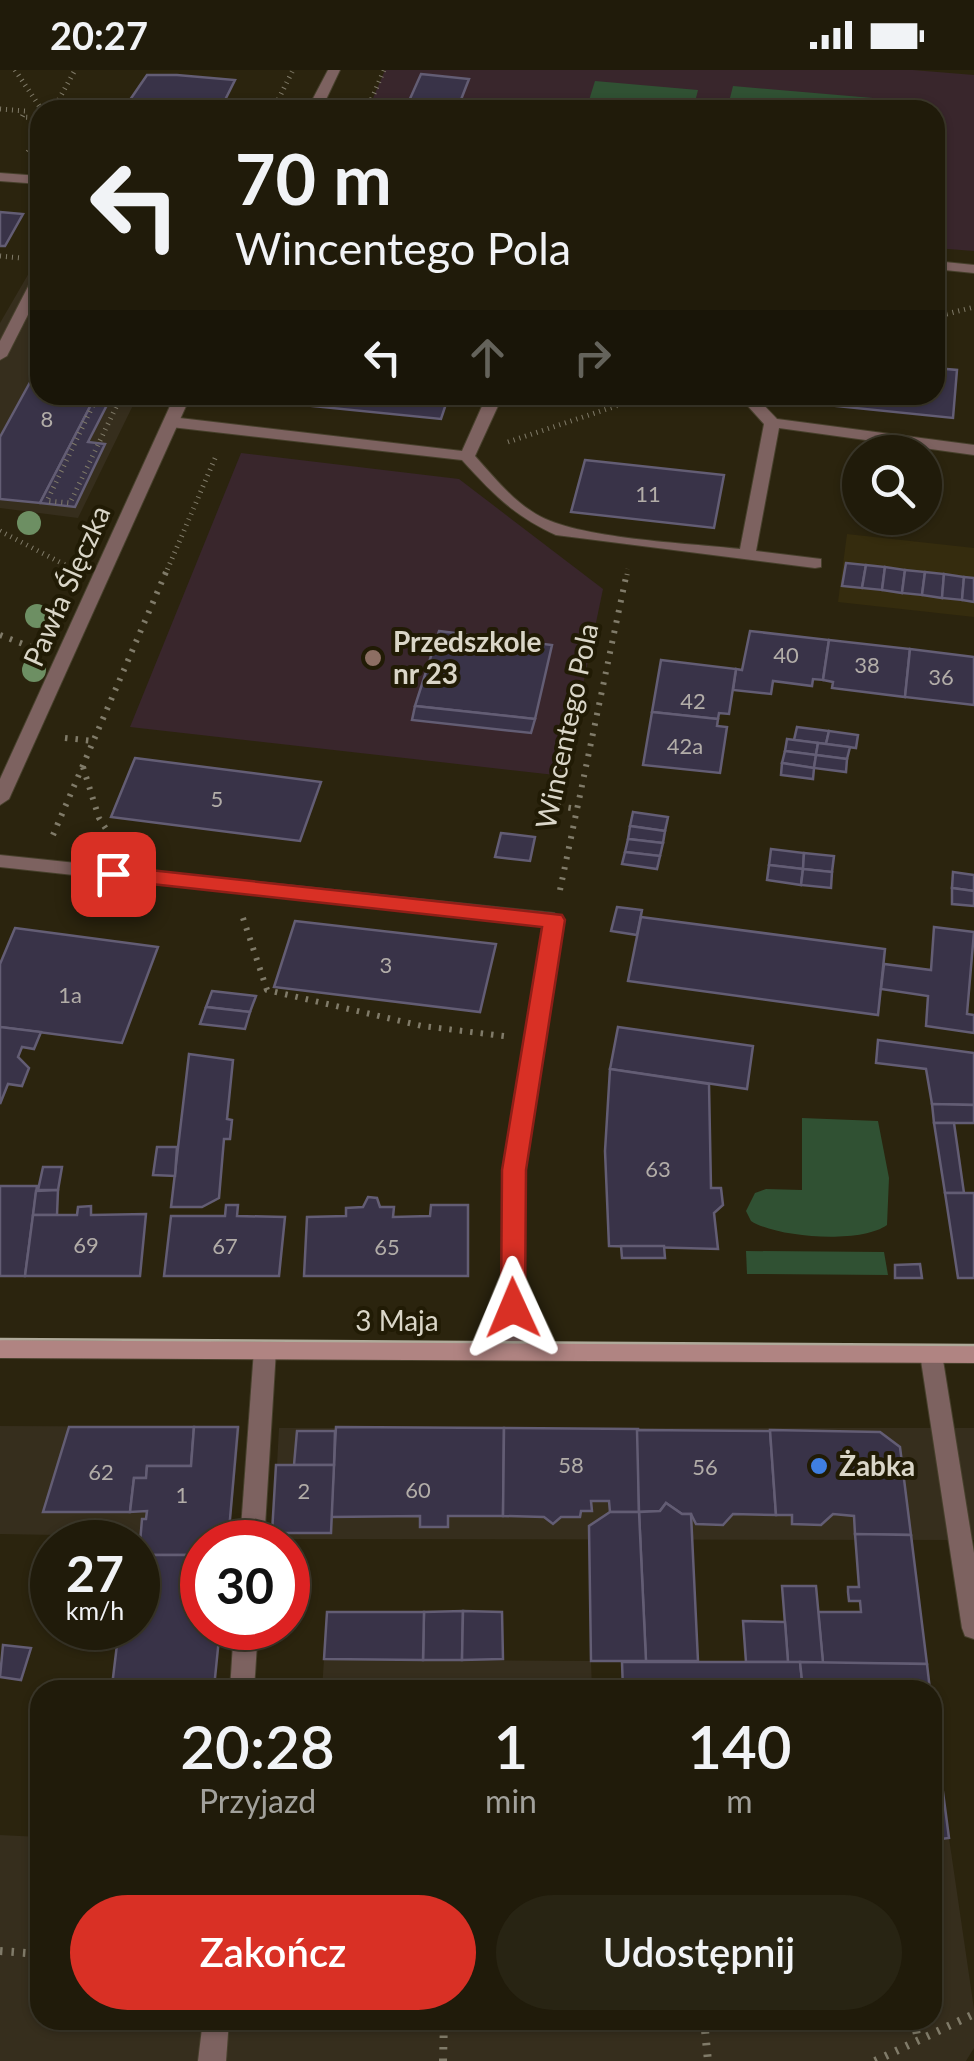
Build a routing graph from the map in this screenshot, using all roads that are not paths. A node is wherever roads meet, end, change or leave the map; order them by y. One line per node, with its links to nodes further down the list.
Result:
1 (334, 70): 2 (street)
2 (319, 100)
3 (0, 176): 4 (street)
4 (30, 179)
5 (945, 266): 6 (street)
6 (974, 269)
7 (30, 297): 8 (street)
8 (0, 356)
9 (179, 405): 12 (street, Pawła Ślęczka)
10 (490, 405): 15 (street)
11 (755, 405): 13 (street)
12 (171, 422): 15 (street); 18 (street, Pawła Ślęczka)
13 (772, 423): 14 (street); 16 (street)
14 (974, 450)
15 (467, 456): 16 (street)
16 (747, 554): 17 (street)
17 (815, 563)
18 (0, 799)
19 (0, 861): 22 (street)
20 (0, 1349): 21 (street, 3 Maja)
21 (265, 1350): 22 (street, 3 Maja); 25 (street)
22 (511, 1351): 23 (street, 3 Maja)
23 (931, 1354): 24 (street, 3 Maja); 26 (street)
24 (974, 1354)
25 (253, 1520)
26 (974, 1628)
27 (245, 1650): 28 (street)
28 (243, 1680)
29 (215, 2030): 30 (street)
30 (212, 2061)

